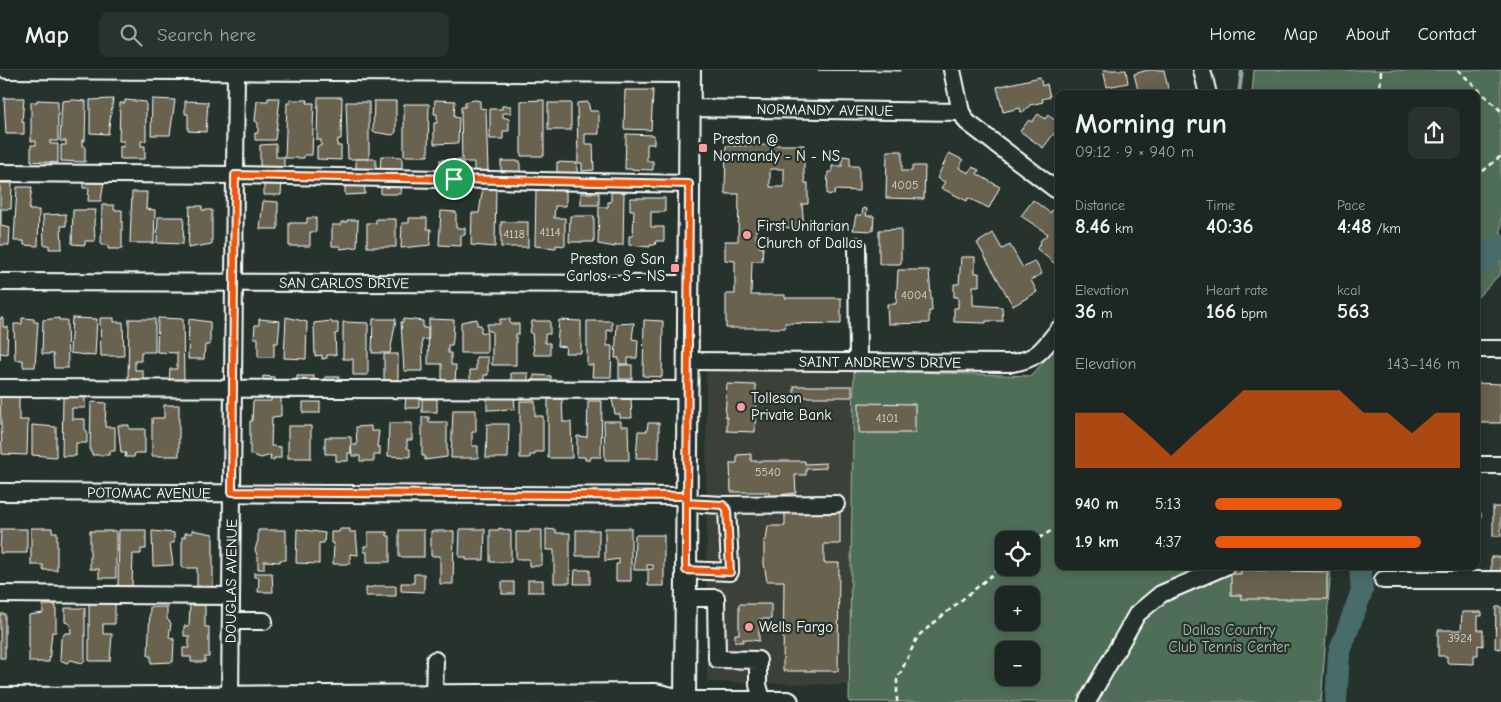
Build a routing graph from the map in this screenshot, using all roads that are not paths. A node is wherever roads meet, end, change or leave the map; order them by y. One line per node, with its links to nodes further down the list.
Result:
1 (6, 70): 2 (street)
2 (236, 70): 5 (street); 11 (street, DOUGLAS AVENUE)
3 (952, 70): 9 (street)
4 (1202, 70): 7 (street)
5 (608, 72): 6 (street)
6 (690, 72): 8 (main road)
7 (1207, 90)
8 (690, 108): 9 (street, NORMANDY AVENUE); 12 (main road)
9 (960, 112): 13 (street)
10 (0, 173): 11 (street)
11 (235, 175): 12 (street); 16 (street, DOUGLAS AVENUE)
12 (689, 184): 17 (main road)
13 (1055, 189)
14 (857, 246): 22 (street)
15 (0, 282): 16 (street, SAN CARLOS DRIVE)
16 (234, 282): 17 (street, SAN CARLOS DRIVE); 24 (street, DOUGLAS AVENUE)
17 (688, 284): 21 (main road)
18 (1055, 335): 22 (street, SAINT ANDREW'S DRIVE)
19 (1480, 349): 20 (street)
20 (1501, 349)
21 (688, 361): 22 (street, SAINT ANDREW'S DRIVE); 25 (main road)
22 (858, 362)
23 (0, 388): 24 (street)
24 (233, 388): 25 (street); 29 (street, DOUGLAS AVENUE)
25 (687, 390): 30 (main road)
26 (1480, 465): 27 (street)
27 (1501, 465)
28 (0, 492): 29 (street, POTOMAC AVENUE)
29 (232, 492): 30 (street, POTOMAC AVENUE); 38 (street, DOUGLAS AVENUE)
30 (687, 500): 32 (street, POTOMAC AVENUE); 33 (main road)
31 (836, 504): 32 (street, POTOMAC AVENUE)
32 (723, 505): 33 (street)
33 (686, 570): 39 (main road)
34 (1217, 570): 50 (street)
35 (1383, 580): 36 (street)
36 (1501, 580)
37 (0, 594): 38 (street)
38 (231, 596): 40 (street, DOUGLAS AVENUE)
39 (686, 598): 47 (main road); 48 (street)
40 (231, 621): 41 (street); 46 (street, DOUGLAS AVENUE)
41 (264, 621)
42 (435, 660): 44 (street)
43 (0, 698): 46 (main road)
44 (435, 698): 45 (main road); 46 (main road)
45 (501, 698): 47 (main road)
46 (236, 701)
47 (682, 702): 48 (main road)
48 (763, 702): 49 (main road)
49 (788, 702)
50 (1087, 702)

